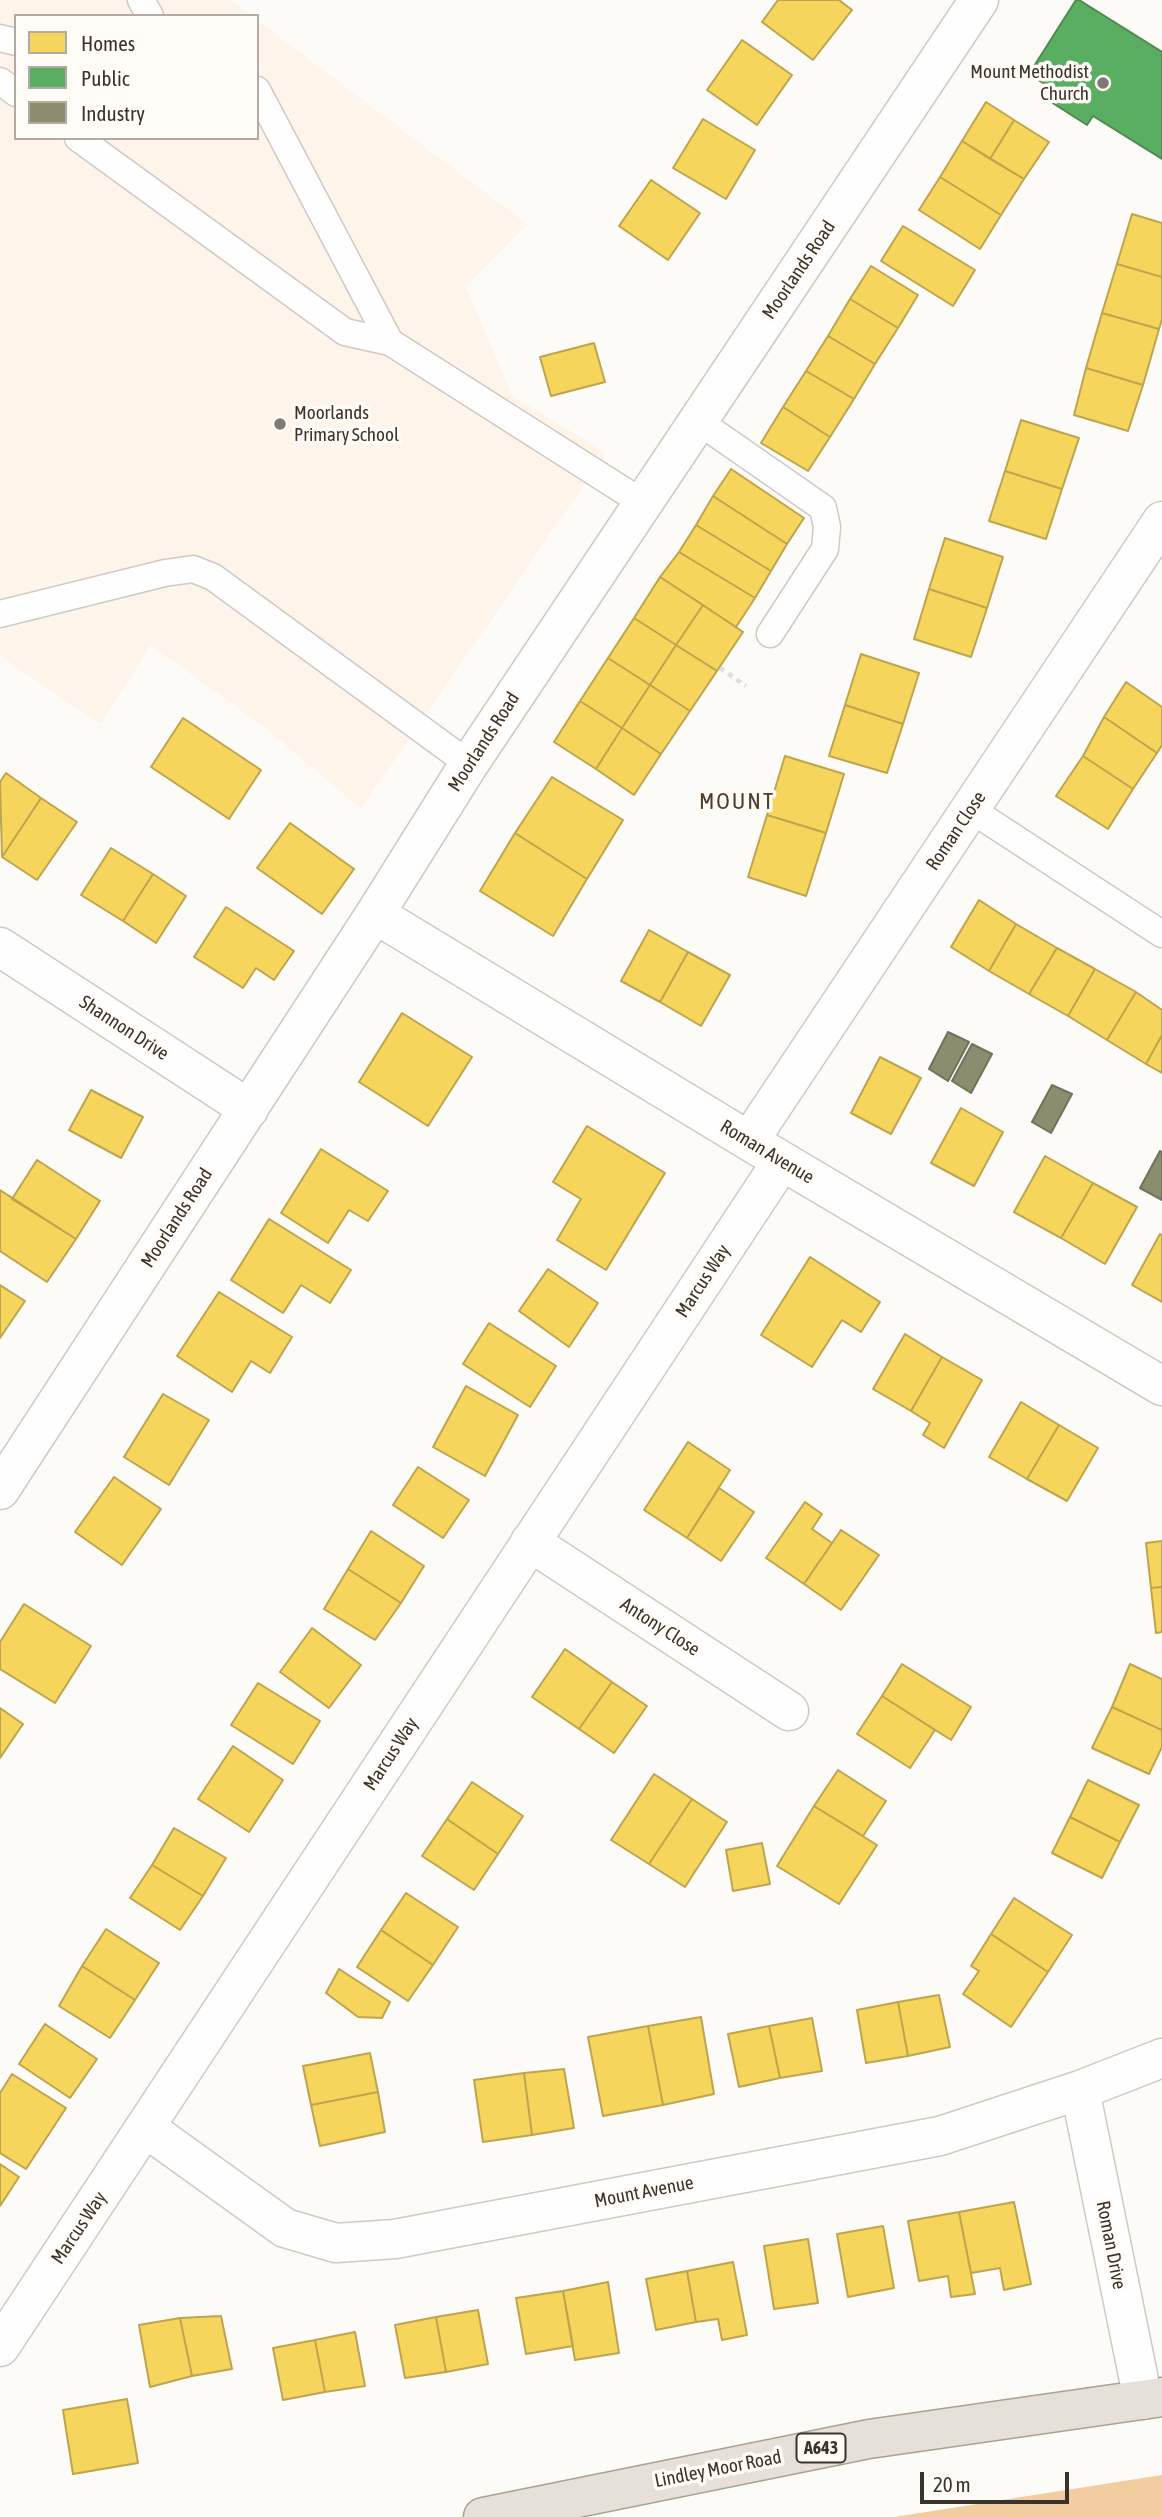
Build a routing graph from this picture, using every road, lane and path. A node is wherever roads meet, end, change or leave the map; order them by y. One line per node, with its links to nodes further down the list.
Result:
1 (979, 0): 5 (street, Moorlands Road)
2 (259, 94): 4 (lane)
3 (81, 140): 4 (lane)
4 (390, 342): 6 (lane)
5 (698, 421): 6 (street, Moorlands Road); 9 (lane)
6 (643, 503): 12 (street, Moorlands Road)
7 (1162, 521): 13 (street, Roman Close)
8 (0, 614): 12 (lane)
9 (770, 634)
10 (720, 668): 11 (path)
11 (746, 686)
12 (469, 764): 14 (street, Moorlands Road)
13 (970, 809): 15 (lane); 18 (street, Roman Close)
14 (375, 914): 17 (street, Moorlands Road); 18 (street, Roman Avenue)
15 (1162, 934)
16 (0, 947): 17 (street, Shannon Drive)
17 (249, 1109): 21 (street, Moorlands Road)
18 (749, 1141): 19 (street, Roman Avenue)
19 (782, 1161): 20 (street, Roman Avenue); 22 (street, Marcus Way)
20 (1162, 1386)
21 (0, 1490)
22 (530, 1542): 23 (street, Antony Close); 26 (street, Marcus Way)
23 (789, 1712)
24 (1162, 2059): 25 (street, Mount Avenue)
25 (1080, 2090): 26 (street, Mount Avenue); 28 (street, Roman Drive)
26 (146, 2128): 27 (street, Marcus Way)
27 (0, 2347)
28 (1152, 2399): 29 (main road, Lindley Moor Road / A643)
29 (484, 2517)

